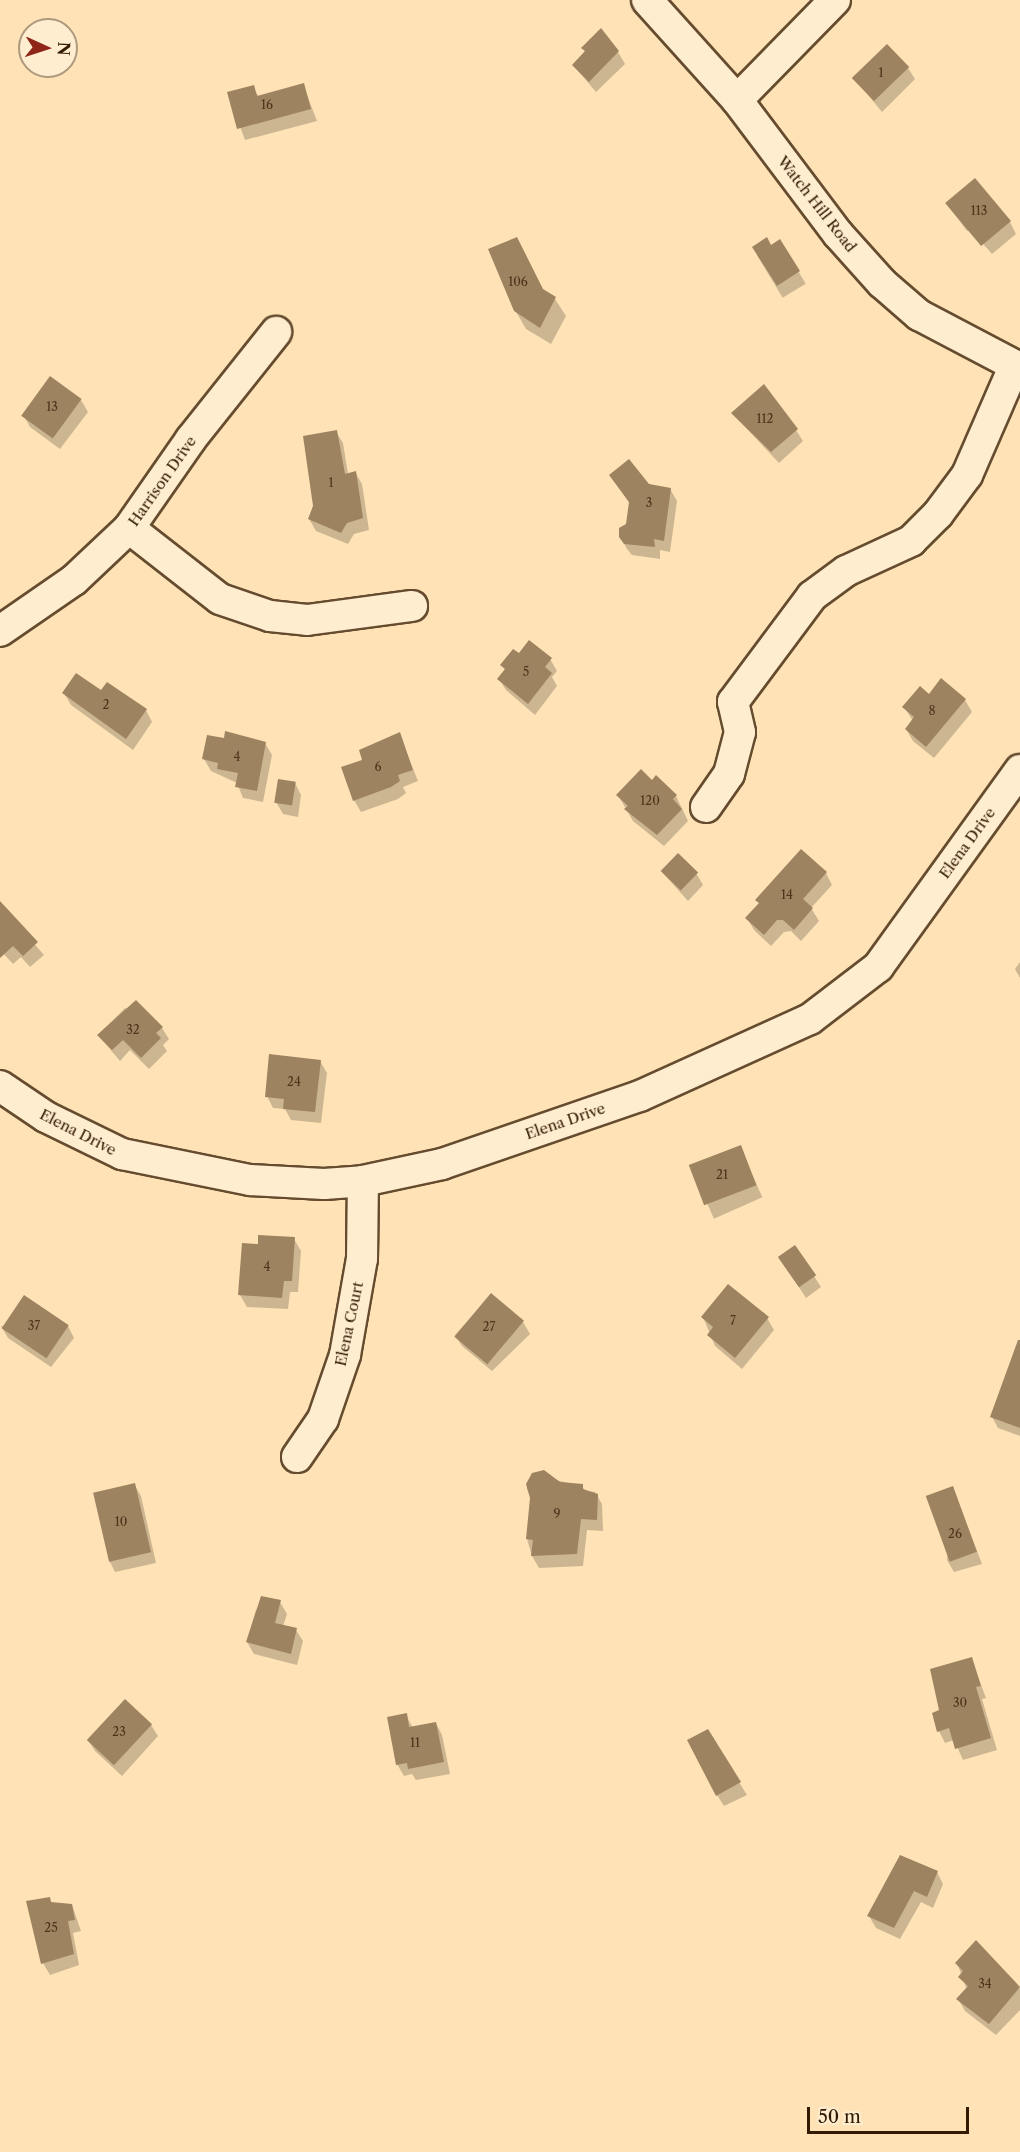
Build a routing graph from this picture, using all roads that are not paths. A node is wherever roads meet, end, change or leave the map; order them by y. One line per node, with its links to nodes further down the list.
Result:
1 (647, 0): 3 (street, Watch Hill Road)
2 (835, 0): 3 (street)
3 (737, 100): 5 (street, Watch Hill Road)
4 (276, 332): 6 (street, Harrison Drive)
5 (1017, 368): 10 (street)
6 (129, 528): 7 (street); 8 (street, Harrison Drive)
7 (412, 606)
8 (0, 631)
9 (1020, 770): 12 (street, Elena Drive)
10 (706, 807)
11 (0, 1086): 12 (street, Elena Drive)
12 (363, 1181): 13 (street, Elena Court)
13 (297, 1457)

